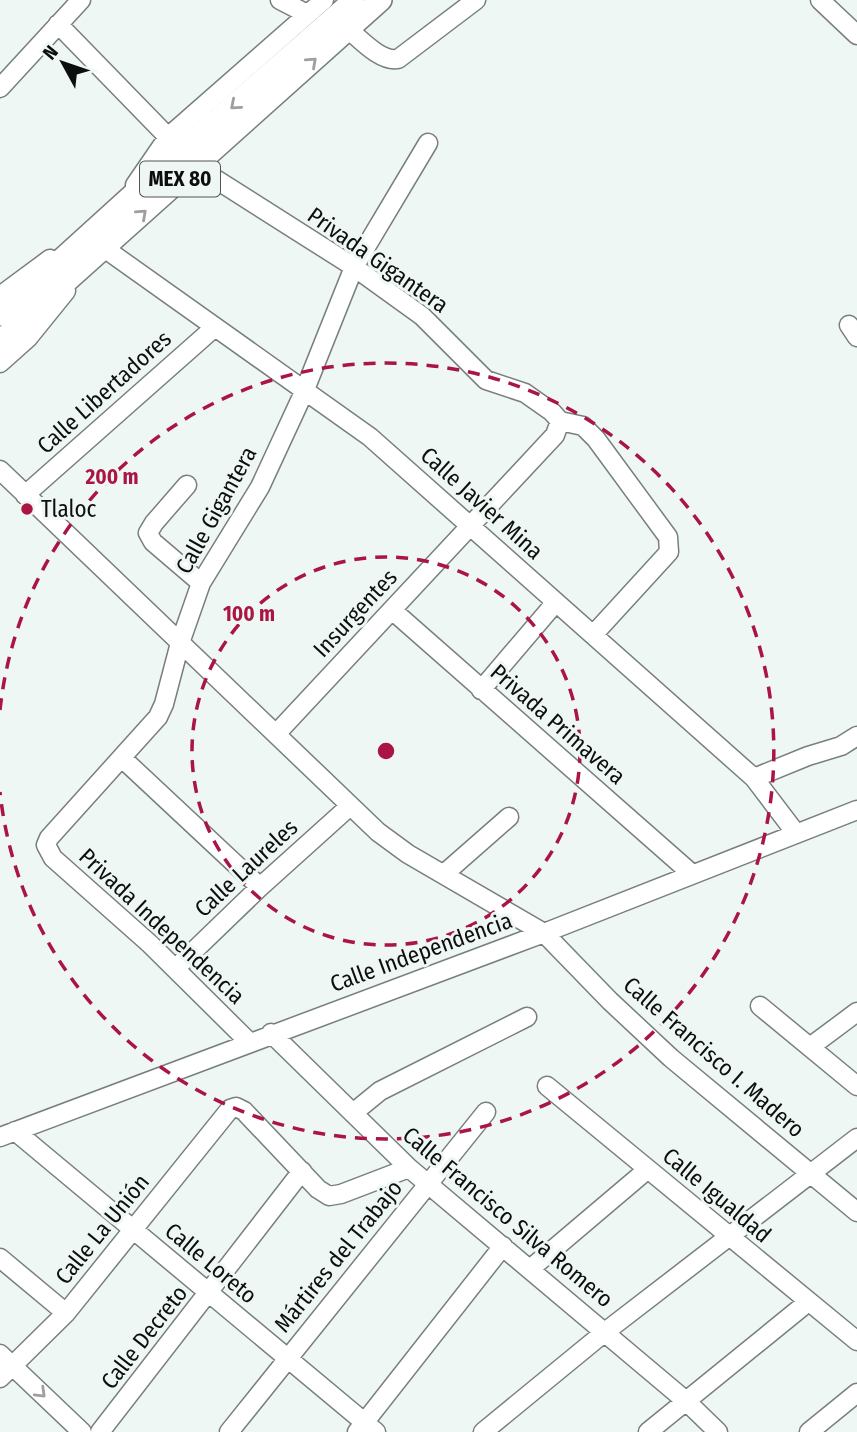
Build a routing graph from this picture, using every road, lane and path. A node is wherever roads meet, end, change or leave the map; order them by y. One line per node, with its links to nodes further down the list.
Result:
1 (81, 0): 9 (street)
2 (279, 0): 8 (street)
3 (324, 0): 8 (street)
4 (354, 0): 16 (main road, MEX 80, one-way to 16)
5 (381, 0): 10 (main road, MEX 80)
6 (476, 0): 10 (street)
7 (826, 2): 11 (street)
8 (307, 14): 13 (street)
9 (58, 24): 12 (street); 13 (street)
10 (348, 29): 15 (main road, MEX 80, one-way to 10)
11 (857, 35)
12 (0, 88)
13 (168, 137): 16 (street)
14 (428, 144): 18 (street, Calle Gigantera)
15 (195, 166): 17 (main road, MEX 80, one-way to 15); 18 (street, Privada Gigantera)
16 (112, 215): 19 (street); 20 (main road, MEX 80)
17 (98, 254): 21 (street, Calle Javier Mina); 22 (main road, MEX 80); 23 (street)
18 (354, 267): 24 (street, Calle Gigantera); 25 (street, Privada Gigantera)
19 (0, 296)
20 (0, 315)
21 (215, 327): 24 (street, Calle Javier Mina); 28 (street, Calle Libertadores)
22 (0, 341)
23 (0, 363)
24 (304, 391): 29 (street, Calle Javier Mina); 30 (street, Calle Gigantera)
25 (560, 421): 29 (street, Insurgentes); 33 (street, Privada Gigantera)
26 (0, 470): 28 (street, Calle Francisco I. Madero)
27 (187, 485): 30 (street)
28 (25, 495): 34 (street, Calle Francisco I. Madero)
29 (470, 526): 31 (street, Calle Javier Mina); 32 (street, Insurgentes)
30 (201, 583): 34 (street, Calle Gigantera)
31 (556, 602): 33 (street, Calle Javier Mina); 35 (street)
32 (391, 610): 35 (street, Privada Primavera); 36 (street, Insurgentes)
33 (593, 635): 39 (street, Calle Javier Mina)
34 (180, 643): 36 (street, Calle Francisco I. Madero); 38 (street, Calle Gigantera)
35 (481, 690): 46 (street, Privada Primavera)
36 (276, 734): 40 (street, Calle Francisco I. Madero)
37 (857, 736): 39 (street)
38 (122, 759): 44 (street, Calle Gigantera); 47 (street)
39 (754, 778): 43 (street, Calle Javier Mina)
40 (350, 806): 45 (street, Calle Francisco I. Madero); 47 (street, Calle Laureles)
41 (857, 810): 43 (street, Calle Independencia)
42 (509, 817): 45 (street)
43 (795, 832): 46 (street, Calle Independencia)
44 (46, 845): 49 (street, Privada Independencia)
45 (444, 874): 48 (street, Calle Francisco I. Madero)
46 (692, 874): 48 (street, Calle Independencia)
47 (260, 887): 49 (street, Calle Laureles)
48 (544, 933): 53 (street, Calle Independencia); 65 (street, Calle Francisco I. Madero)
49 (176, 968): 54 (street, Privada Independencia)
50 (760, 1006): 55 (street)
51 (857, 1012): 55 (street)
52 (527, 1017): 59 (street)
53 (271, 1033): 54 (street, Calle Independencia); 59 (street, Calle Francisco Silva Romero)
54 (249, 1042): 60 (street, Calle Independencia)
55 (810, 1047): 57 (street)
56 (547, 1086): 63 (street, Calle Igualdad)
57 (857, 1086)
58 (486, 1112): 66 (street, Mártires del Trabajo)
59 (353, 1113): 62 (street, Calle Francisco Silva Romero)
60 (8, 1134): 68 (street, Calle Loreto)
61 (857, 1138): 65 (street)
62 (409, 1168): 64 (street); 66 (street, Calle Francisco Silva Romero)
63 (648, 1169): 69 (street, Calle Igualdad); 72 (street)
64 (302, 1171): 68 (street, Calle La Unión); 73 (street, Calle Decreto)
65 (811, 1174): 67 (street, Calle Francisco I. Madero); 69 (street)
66 (428, 1184): 70 (street, Calle Francisco Silva Romero); 79 (street, Mártires del Trabajo)
67 (857, 1212)
68 (134, 1230): 73 (street, Calle Loreto); 75 (street, Calle La Unión)
69 (730, 1236): 74 (street, Calle Igualdad); 76 (street)
70 (503, 1246): 72 (street, Calle Francisco Silva Romero); 84 (street)
71 (0, 1258): 75 (street)
72 (530, 1269): 76 (street, Calle Francisco Silva Romero)
73 (210, 1293): 79 (street, Calle Loreto); 85 (street, Calle Decreto)
74 (808, 1301): 77 (street, Calle Igualdad); 82 (street)
75 (66, 1313): 80 (street, Calle La Unión)
76 (605, 1332): 82 (street, Calle Francisco Silva Romero); 87 (street)
77 (857, 1341)
78 (0, 1354): 80 (street)
79 (288, 1358): 84 (street, Calle Loreto); 86 (street, Mártires del Trabajo)
80 (7, 1372): 83 (street, one-way to 83)
81 (857, 1393): 90 (street)
82 (686, 1401): 88 (street); 89 (street, Calle Francisco Silva Romero)
83 (70, 1428)
84 (366, 1429)
85 (100, 1432)
86 (229, 1432)
87 (483, 1432)
88 (648, 1432)
89 (718, 1432)
90 (810, 1432)

